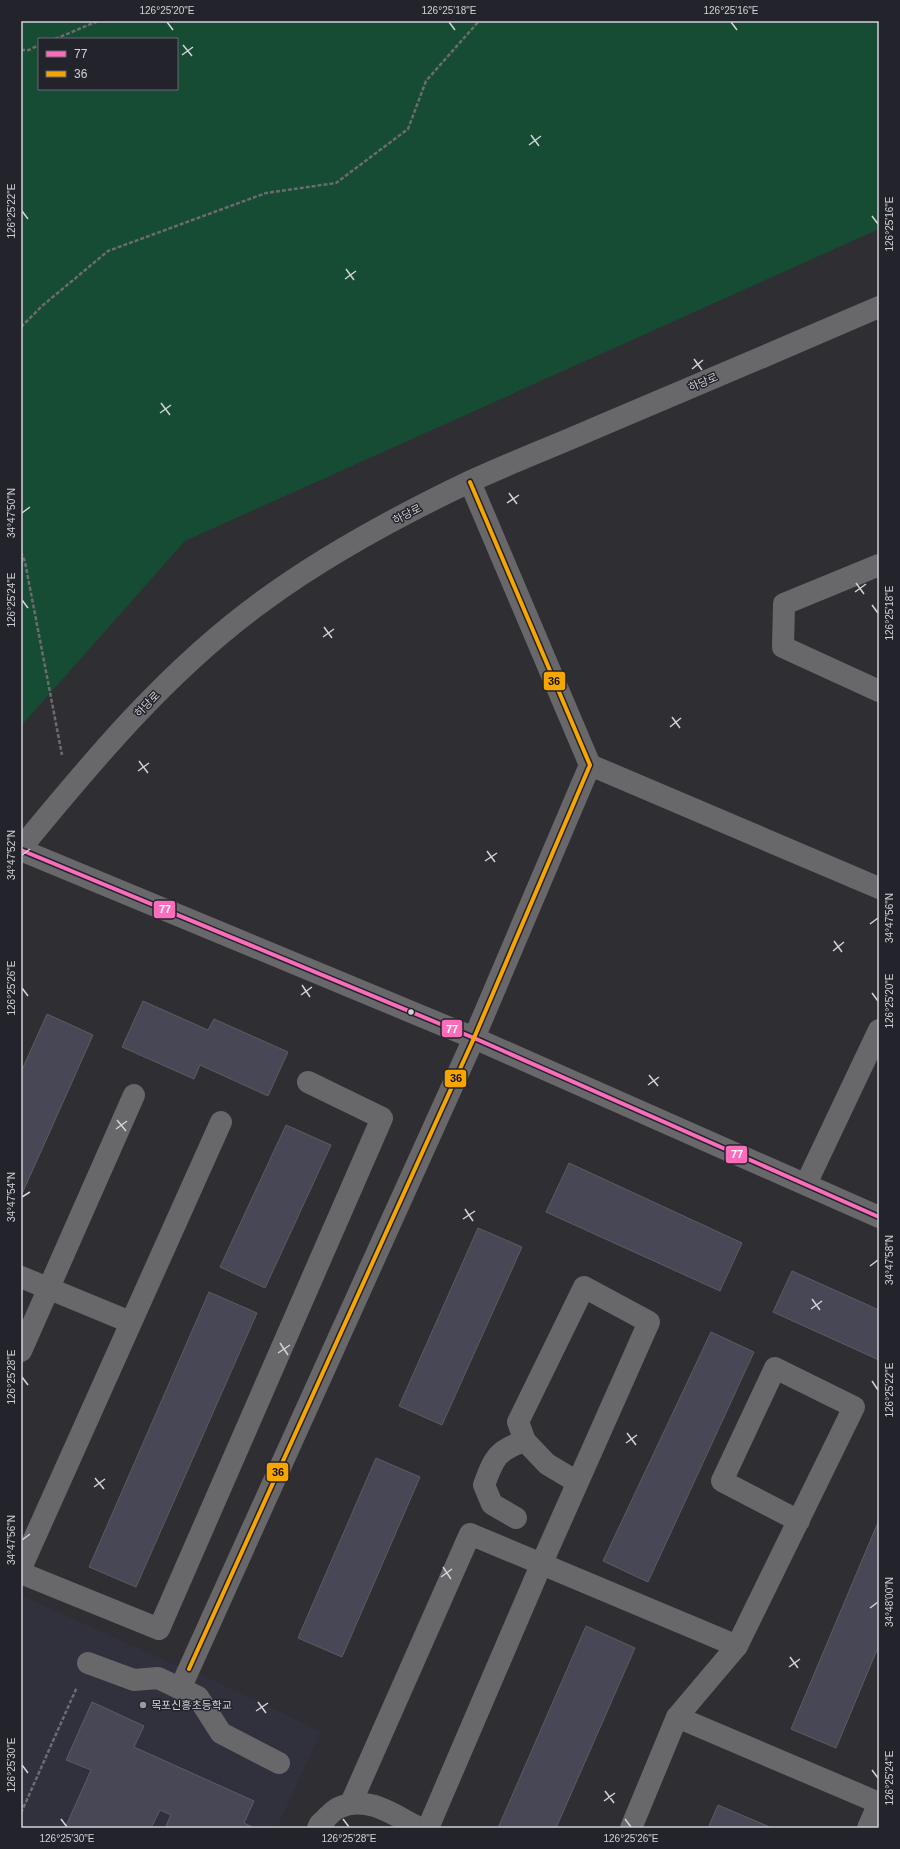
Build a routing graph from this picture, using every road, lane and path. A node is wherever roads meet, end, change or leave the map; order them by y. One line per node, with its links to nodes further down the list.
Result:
1 (98, 21): 3 (path)
2 (479, 21): 7 (path)
3 (57, 38)
4 (38, 46): 5 (path)
5 (21, 50)
6 (879, 307): 8 (street, 하당로)
7 (21, 327)
8 (470, 482): 12 (street); 13 (street, 하당로)
9 (21, 552): 13 (path)
10 (879, 565): 11 (street)
11 (879, 691)
12 (590, 765): 15 (street); 17 (street)
13 (69, 789): 14 (street, 하당로)
14 (21, 849): 17 (street)
15 (879, 888)
16 (879, 1030): 21 (street)
17 (474, 1038): 21 (street); 36 (street)
18 (308, 1082): 33 (street)
19 (134, 1095): 24 (street)
20 (221, 1122): 25 (street)
21 (806, 1184): 22 (street)
22 (879, 1217)
23 (21, 1277): 24 (street)
24 (48, 1288): 25 (street); 26 (street)
25 (130, 1322): 32 (street)
26 (21, 1351)
27 (525, 1441): 28 (street); 28 (street); 29 (street)
28 (577, 1482): 31 (street)
29 (516, 1518)
30 (799, 1521): 30 (street); 34 (street)
31 (541, 1565): 34 (street); 39 (street); 44 (street)
32 (21, 1568)
33 (21, 1573)
34 (737, 1646): 37 (street)
35 (88, 1663): 36 (street); 41 (path)
36 (180, 1689): 38 (street)
37 (677, 1717): 40 (street); 45 (street)
38 (279, 1763)
39 (352, 1803): 42 (street); 43 (street)
40 (879, 1803): 46 (street)
41 (21, 1813)
42 (318, 1828)
43 (419, 1828)
44 (428, 1828)
45 (631, 1828)
46 (868, 1828)

